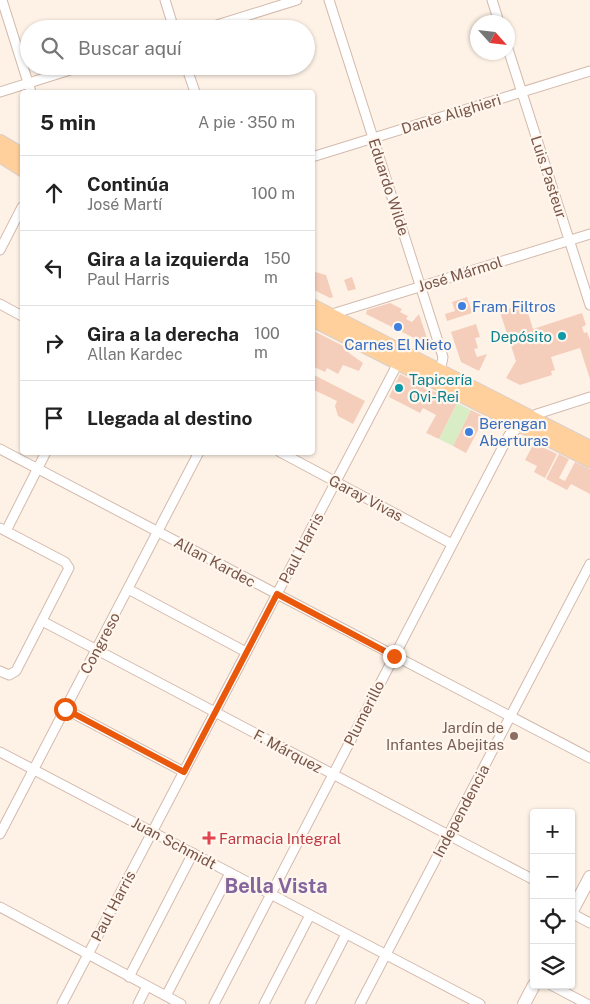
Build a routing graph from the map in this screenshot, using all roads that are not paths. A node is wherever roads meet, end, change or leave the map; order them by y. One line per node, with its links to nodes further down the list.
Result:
1 (2, 0): 9 (street)
2 (165, 0): 7 (street)
3 (297, 0): 8 (street)
4 (328, 0): 20 (street, Eduardo Wilde)
5 (492, 0): 6 (street)
6 (497, 15)
7 (171, 20)
8 (233, 20)
9 (20, 57)
10 (512, 60): 19 (street, Luis Pasteur)
11 (590, 71): 19 (street, Dante Alighieri)
12 (25, 75): 15 (street)
13 (54, 75): 15 (street)
14 (189, 75): 17 (street)
15 (28, 83): 16 (street); 18 (street)
16 (31, 90)
17 (194, 90)
18 (0, 92)
19 (522, 92): 20 (street, Dante Alighieri); 28 (street, Luis Pasteur)
20 (373, 138): 24 (street, Dante Alighieri); 30 (street, Eduardo Wilde)
21 (0, 142): 22 (main road)
22 (20, 154)
23 (0, 155): 25 (main road)
24 (315, 156)
25 (20, 168)
26 (20, 211): 29 (street)
27 (590, 234): 28 (street, José Mármol)
28 (569, 240): 30 (street, José Mármol); 32 (street, Luis Pasteur)
29 (0, 250)
30 (421, 286): 35 (street, José Mármol); 38 (street, Eduardo Wilde)
31 (0, 304): 34 (street)
32 (590, 305)
33 (315, 308): 35 (main road)
34 (20, 315)
35 (330, 315): 38 (main road)
36 (315, 321): 37 (main road)
37 (398, 363): 38 (street); 40 (main road); 48 (street, Paul Harris)
38 (434, 369): 40 (main road)
39 (590, 397): 40 (street)
40 (525, 422): 41 (main road); 46 (main road); 51 (street, Plumerillo)
41 (590, 448)
42 (0, 449): 47 (street, Allan Kardec)
43 (44, 455): 47 (street)
44 (197, 455): 50 (street, Congreso)
45 (286, 455): 48 (street, Garay Vivas)
46 (590, 460)
47 (38, 468): 49 (street); 50 (street, Allan Kardec)
48 (336, 482): 51 (street, Garay Vivas); 54 (street, Paul Harris)
49 (3, 529): 55 (street)
50 (158, 532): 53 (street, Congreso); 54 (street, Allan Kardec)
51 (452, 544): 58 (street, Plumerillo)
52 (590, 564): 62 (street, Independencia)
53 (128, 589): 56 (street, Congreso); 57 (street)
54 (277, 594): 57 (street, Paul Harris); 58 (street, Allan Kardec)
55 (42, 621): 56 (street, F. Márquez); 59 (street)
56 (96, 650): 60 (street, Congreso); 61 (street, F. Márquez)
57 (246, 652): 61 (street, Paul Harris)
58 (394, 656): 62 (street, Allan Kardec); 67 (street, Plumerillo)
59 (0, 671)
60 (65, 709): 65 (street, Congreso); 66 (street)
61 (215, 712): 66 (street, Paul Harris); 67 (street, F. Márquez)
62 (510, 716): 64 (street, Allan Kardec); 70 (street, Independencia)
63 (0, 752): 65 (street, Juan Schmidt)
64 (590, 758)
65 (34, 770): 68 (street, Juan Schmidt); 69 (street, Congreso)
66 (184, 772): 68 (street, Paul Harris)
67 (333, 774): 70 (street, F. Márquez); 75 (street, Plumerillo)
68 (152, 832): 71 (street, Juan Schmidt); 82 (street, Paul Harris)
69 (0, 834)
70 (448, 835): 74 (street, F. Márquez); 83 (street, Independencia)
71 (193, 854): 72 (street, Juan Schmidt); 84 (street)
72 (230, 873): 75 (street, Juan Schmidt); 88 (street)
73 (590, 877): 76 (main road)
74 (530, 878)
75 (271, 894): 79 (street, Juan Schmidt); 92 (street, Plumerillo)
76 (575, 903)
77 (0, 908): 82 (street)
78 (575, 909): 80 (street)
79 (310, 915): 81 (street, Juan Schmidt); 93 (street)
80 (590, 923)
81 (346, 934): 83 (street, Juan Schmidt); 94 (street)
82 (88, 954): 84 (street); 89 (street, Paul Harris)
83 (386, 954): 95 (street, Independencia); 96 (street, Juan Schmidt)
84 (129, 976): 85 (street)
85 (147, 986): 88 (street); 90 (street)
86 (532, 989): 97 (main road)
87 (558, 989): 98 (street)
88 (166, 996): 91 (street)
89 (62, 1004)
90 (138, 1004)
91 (180, 1004)
92 (214, 1004)
93 (264, 1004)
94 (310, 1004)
95 (360, 1004)
96 (480, 1004)
97 (524, 1004)
98 (587, 1004)

